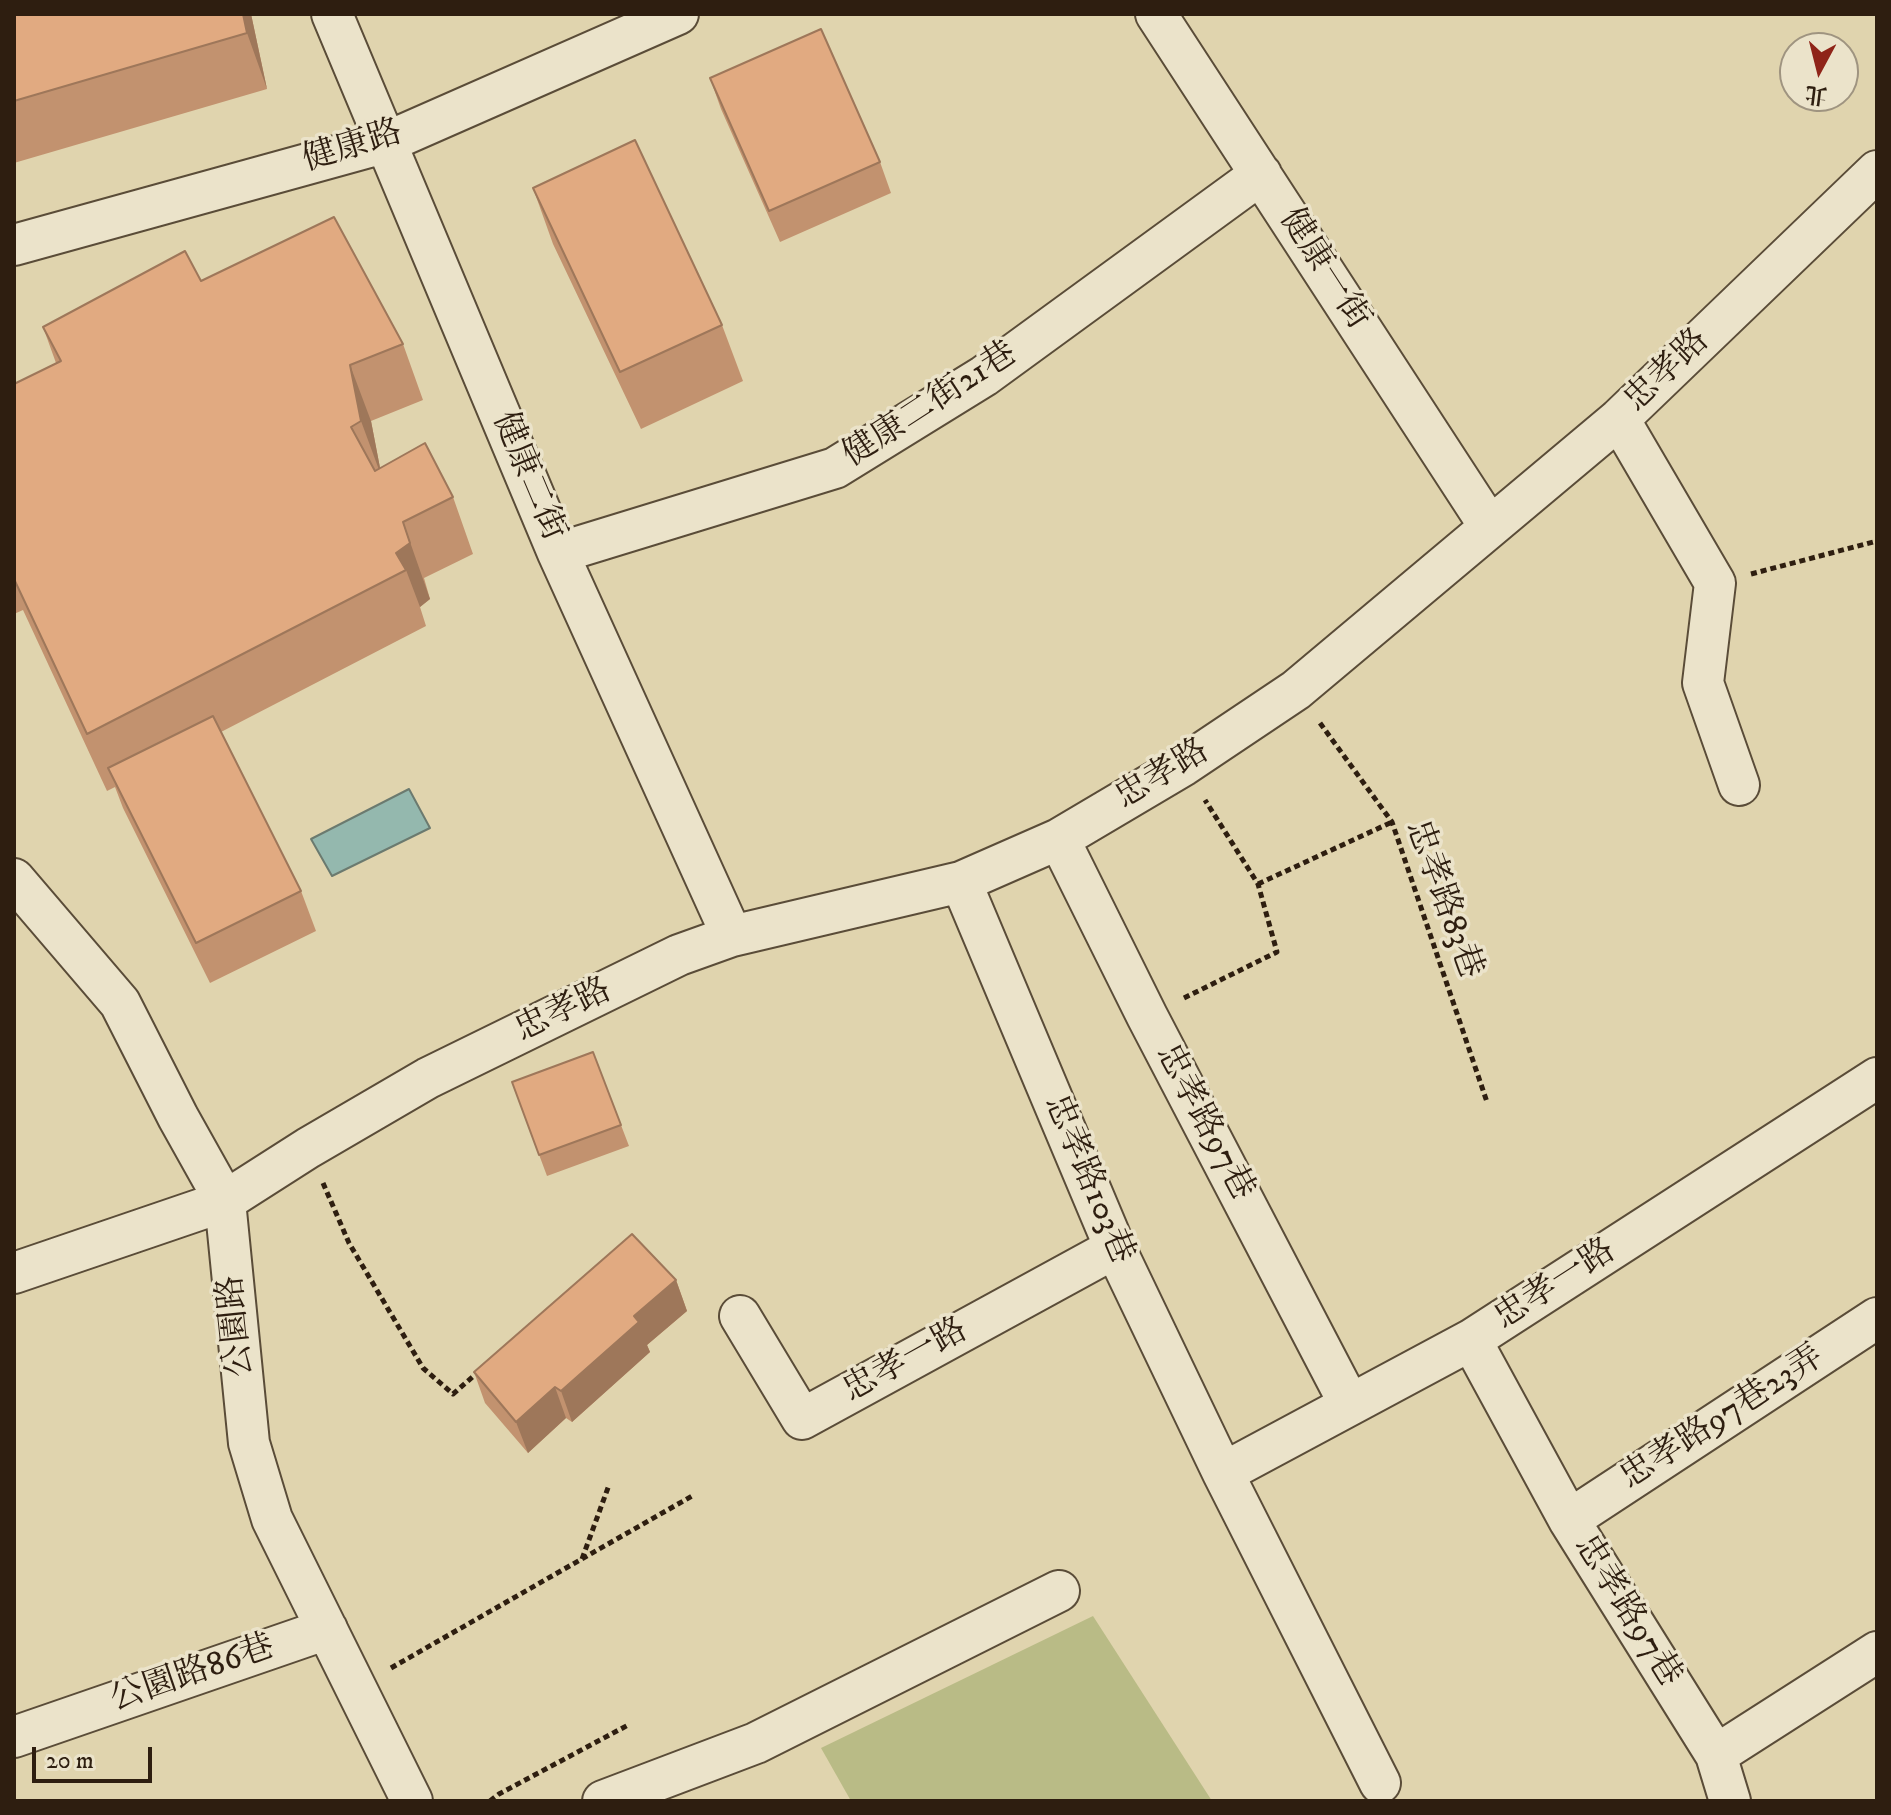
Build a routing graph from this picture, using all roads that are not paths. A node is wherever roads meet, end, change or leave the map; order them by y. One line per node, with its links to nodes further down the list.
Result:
1 (332, 14): 4 (street, 健康二街)
2 (678, 14): 4 (street, 健康路)
3 (1156, 14): 6 (street, 健康一街)
4 (387, 142): 7 (street, 健康路); 10 (street, 健康二街)
5 (1877, 171): 8 (street, 忠孝路)
6 (1261, 174): 9 (street, 健康一街); 10 (street, 健康二街21巷)
7 (14, 245)
8 (1619, 419): 9 (street, 忠孝路); 11 (street)
9 (1490, 527): 12 (street, 忠孝路)
10 (558, 553): 15 (street, 健康二街)
11 (1739, 785)
12 (1059, 839): 14 (street, 忠孝路); 23 (street, 忠孝路97巷)
13 (14, 879): 17 (street, 公園路)
14 (961, 882): 15 (street, 忠孝路); 18 (street, 忠孝路103巷)
15 (732, 936): 17 (street, 忠孝路)
16 (1877, 1078): 22 (street, 忠孝一路)
17 (225, 1201): 19 (street, 忠孝路); 27 (street, 公園路)
18 (1115, 1248): 20 (street, 忠孝一路); 24 (street, 忠孝路103巷)
19 (14, 1273)
20 (740, 1316)
21 (1877, 1318): 25 (street, 忠孝路97巷23弄)
22 (1471, 1340): 23 (street, 忠孝一路); 25 (street, 忠孝路97巷)
23 (1350, 1405): 24 (street, 忠孝一路)
24 (1223, 1473): 31 (street, 忠孝路103巷)
25 (1569, 1520): 30 (street, 忠孝路97巷)
26 (1059, 1591): 33 (street)
27 (327, 1629): 29 (street, 公園路86巷); 32 (street, 公園路)
28 (1877, 1652): 30 (street)
29 (14, 1737)
30 (1716, 1755): 34 (street, 忠孝路97巷)
31 (1380, 1783)
32 (412, 1801)
33 (603, 1801)
34 (1730, 1801)

